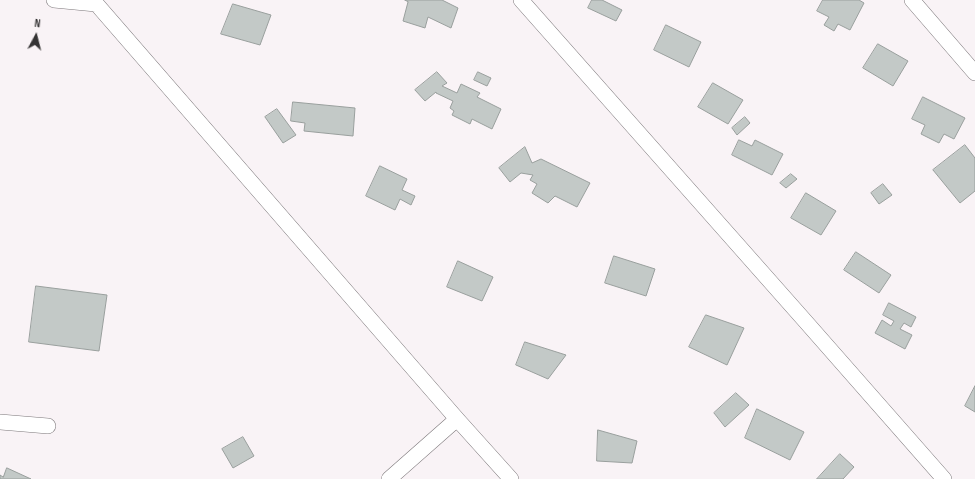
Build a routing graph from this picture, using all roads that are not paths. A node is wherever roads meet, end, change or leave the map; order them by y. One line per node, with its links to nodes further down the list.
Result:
1 (54, 0): 4 (street)
2 (521, 0): 11 (street)
3 (912, 0): 5 (street)
4 (95, 2): 6 (street)
5 (975, 73)
6 (457, 419): 9 (street); 10 (street)
7 (0, 422): 8 (street)
8 (48, 426)
9 (390, 479)
10 (511, 479)
11 (944, 479)

